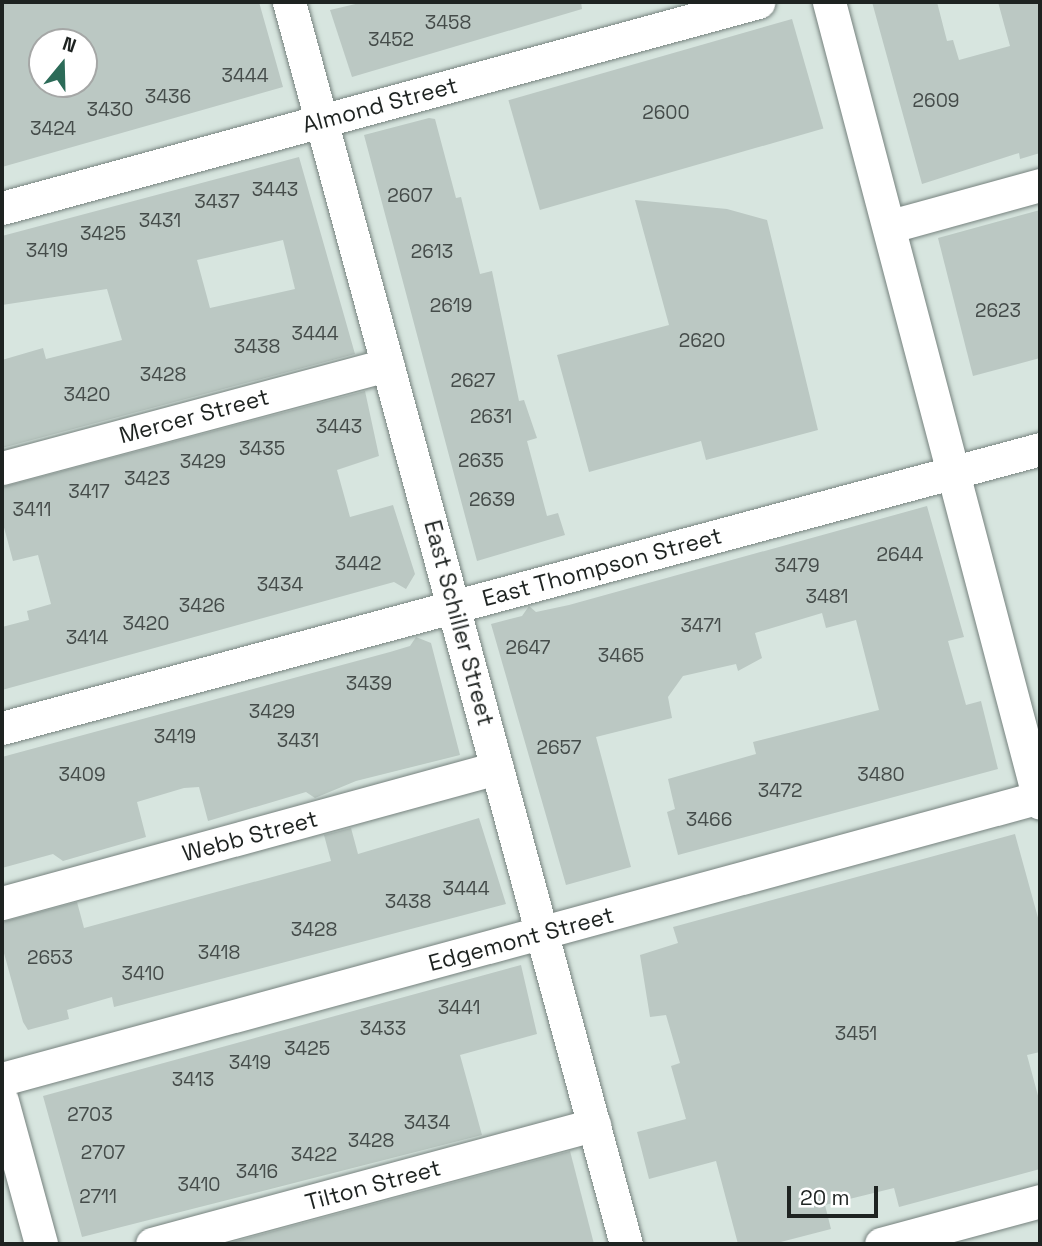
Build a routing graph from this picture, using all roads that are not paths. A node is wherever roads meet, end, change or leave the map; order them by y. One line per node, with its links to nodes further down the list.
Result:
1 (289, 2): 4 (street, East Schiller Street)
2 (758, 2): 4 (street, Almond Street)
3 (829, 2): 7 (street)
4 (321, 121): 6 (street, Almond Street); 8 (street, East Schiller Street)
5 (1040, 186): 7 (street)
6 (2, 208)
7 (891, 226): 11 (street)
8 (387, 365): 10 (street, Mercer Street); 12 (street, East Schiller Street)
9 (1040, 449): 11 (street, East Thompson Street)
10 (2, 468)
11 (953, 473): 12 (street, East Thompson Street); 15 (street)
12 (456, 607): 13 (street, East Thompson Street); 14 (street, East Schiller Street)
13 (2, 728)
14 (497, 768): 16 (street, Webb Street); 17 (street, East Schiller Street)
15 (1040, 799): 17 (street, Edgemont Street)
16 (2, 903)
17 (543, 934): 18 (street, Edgemont Street); 20 (street, East Schiller Street)
18 (2, 1079)
19 (2, 1101): 22 (street)
20 (594, 1125): 23 (street, Tilton Street); 24 (street, East Schiller Street)
21 (1040, 1201): 25 (street)
22 (41, 1244)
23 (152, 1244)
24 (626, 1244)
25 (881, 1244)

